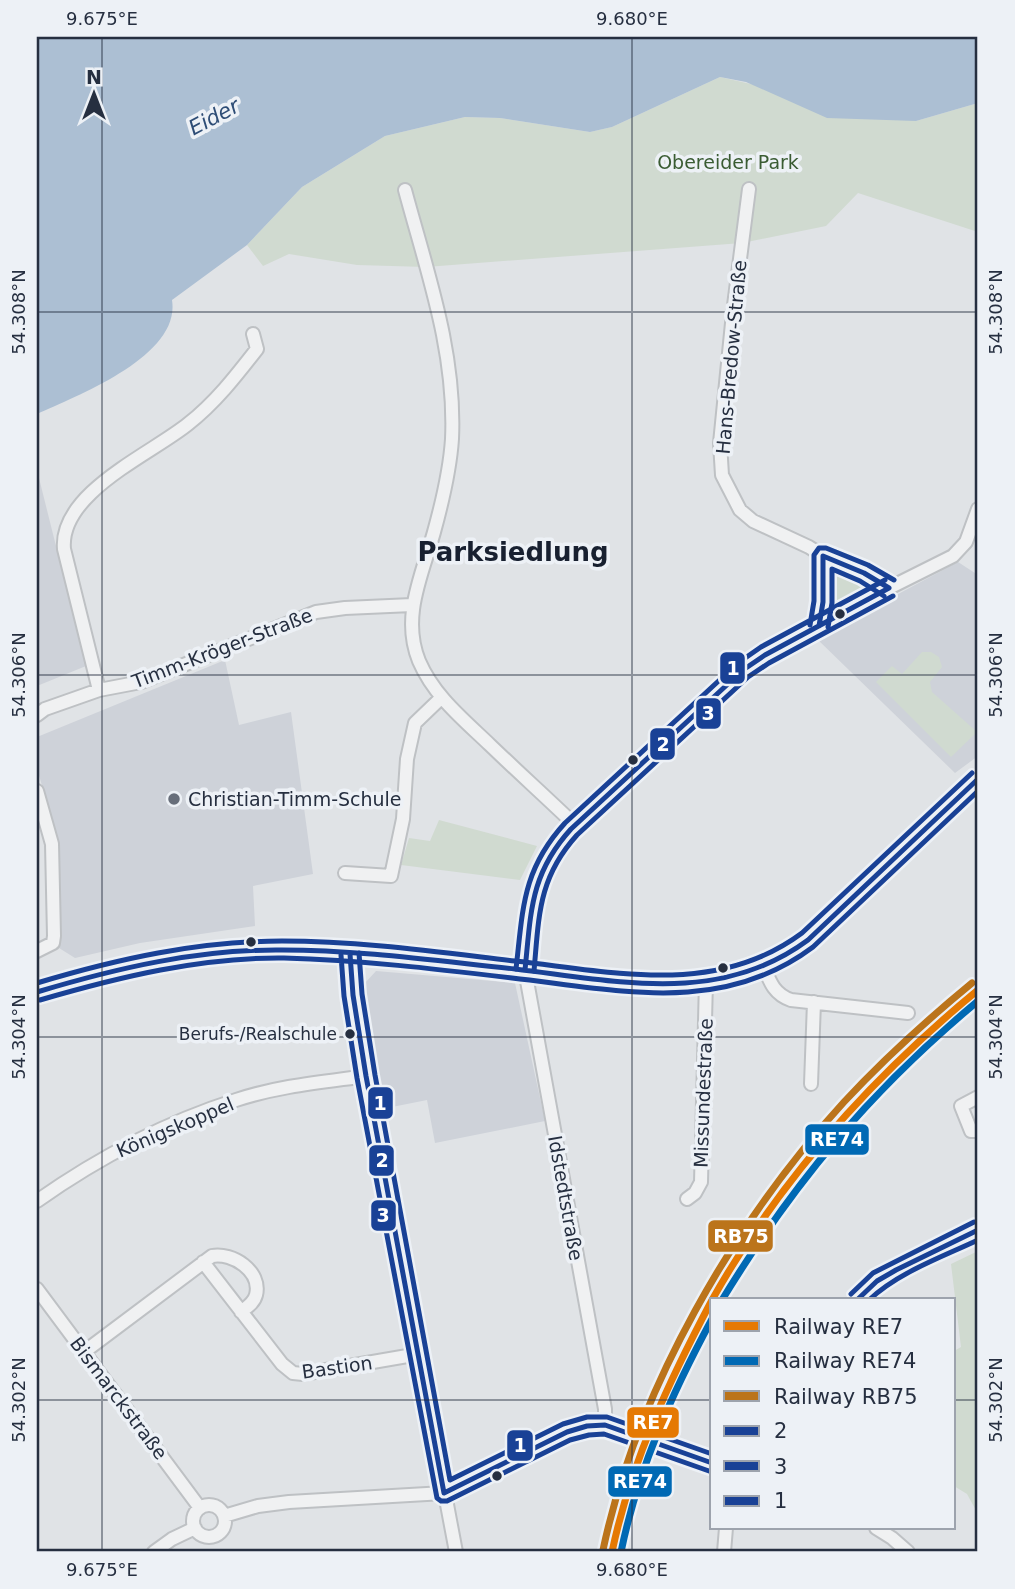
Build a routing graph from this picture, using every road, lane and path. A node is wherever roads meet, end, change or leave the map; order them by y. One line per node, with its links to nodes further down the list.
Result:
1 (749, 189): 5 (street, Hans-Bredow-Straße)
2 (405, 190): 7 (street)
3 (253, 334): 9 (street)
4 (978, 509): 6 (street, Idstedtstraße)
5 (823, 556): 6 (street, Hans-Bredow-Straße); 8 (street)
6 (889, 588): 8 (street, Idstedtstraße)
7 (412, 605): 9 (street, Timm-Kröger-Straße); 10 (street)
8 (820, 626): 14 (street, Idstedtstraße)
9 (99, 690): 11 (street, Timm-Kröger-Straße)
10 (441, 698): 14 (street); 15 (street)
11 (37, 715)
12 (978, 779): 18 (main road)
13 (37, 791): 16 (street)
14 (575, 825): 19 (street, Idstedtstraße)
15 (345, 873)
16 (37, 951)
17 (351, 954): 19 (main road); 21 (main road); 24 (street)
18 (764, 967): 20 (main road); 22 (street)
19 (525, 970): 20 (main road); 37 (street, Idstedtstraße)
20 (706, 981): 28 (street, Missundestraße)
21 (37, 992)
22 (814, 1002): 23 (street); 25 (street)
23 (908, 1013)
24 (366, 1076): 29 (street, Königskoppel); 36 (street)
25 (811, 1084)
26 (978, 1097): 27 (street)
27 (978, 1131)
28 (687, 1199)
29 (37, 1201)
30 (978, 1230): 33 (street)
31 (203, 1262): 34 (street, Bastion); 34 (street); 35 (street)
32 (37, 1289): 35 (street, Bismarckstraße)
33 (860, 1298)
34 (241, 1312): 36 (street, Bastion)
35 (84, 1352): 40 (street, Bismarckstraße)
36 (419, 1354): 39 (street)
37 (605, 1425): 38 (street); 39 (street)
38 (710, 1461)
39 (444, 1493): 41 (street); 46 (street)
40 (200, 1508): 41 (street); 42 (street)
41 (224, 1516): 42 (street)
42 (195, 1528): 45 (street)
43 (726, 1530): 47 (street)
44 (879, 1530): 48 (street)
45 (154, 1552)
46 (456, 1552)
47 (724, 1552)
48 (908, 1552)

